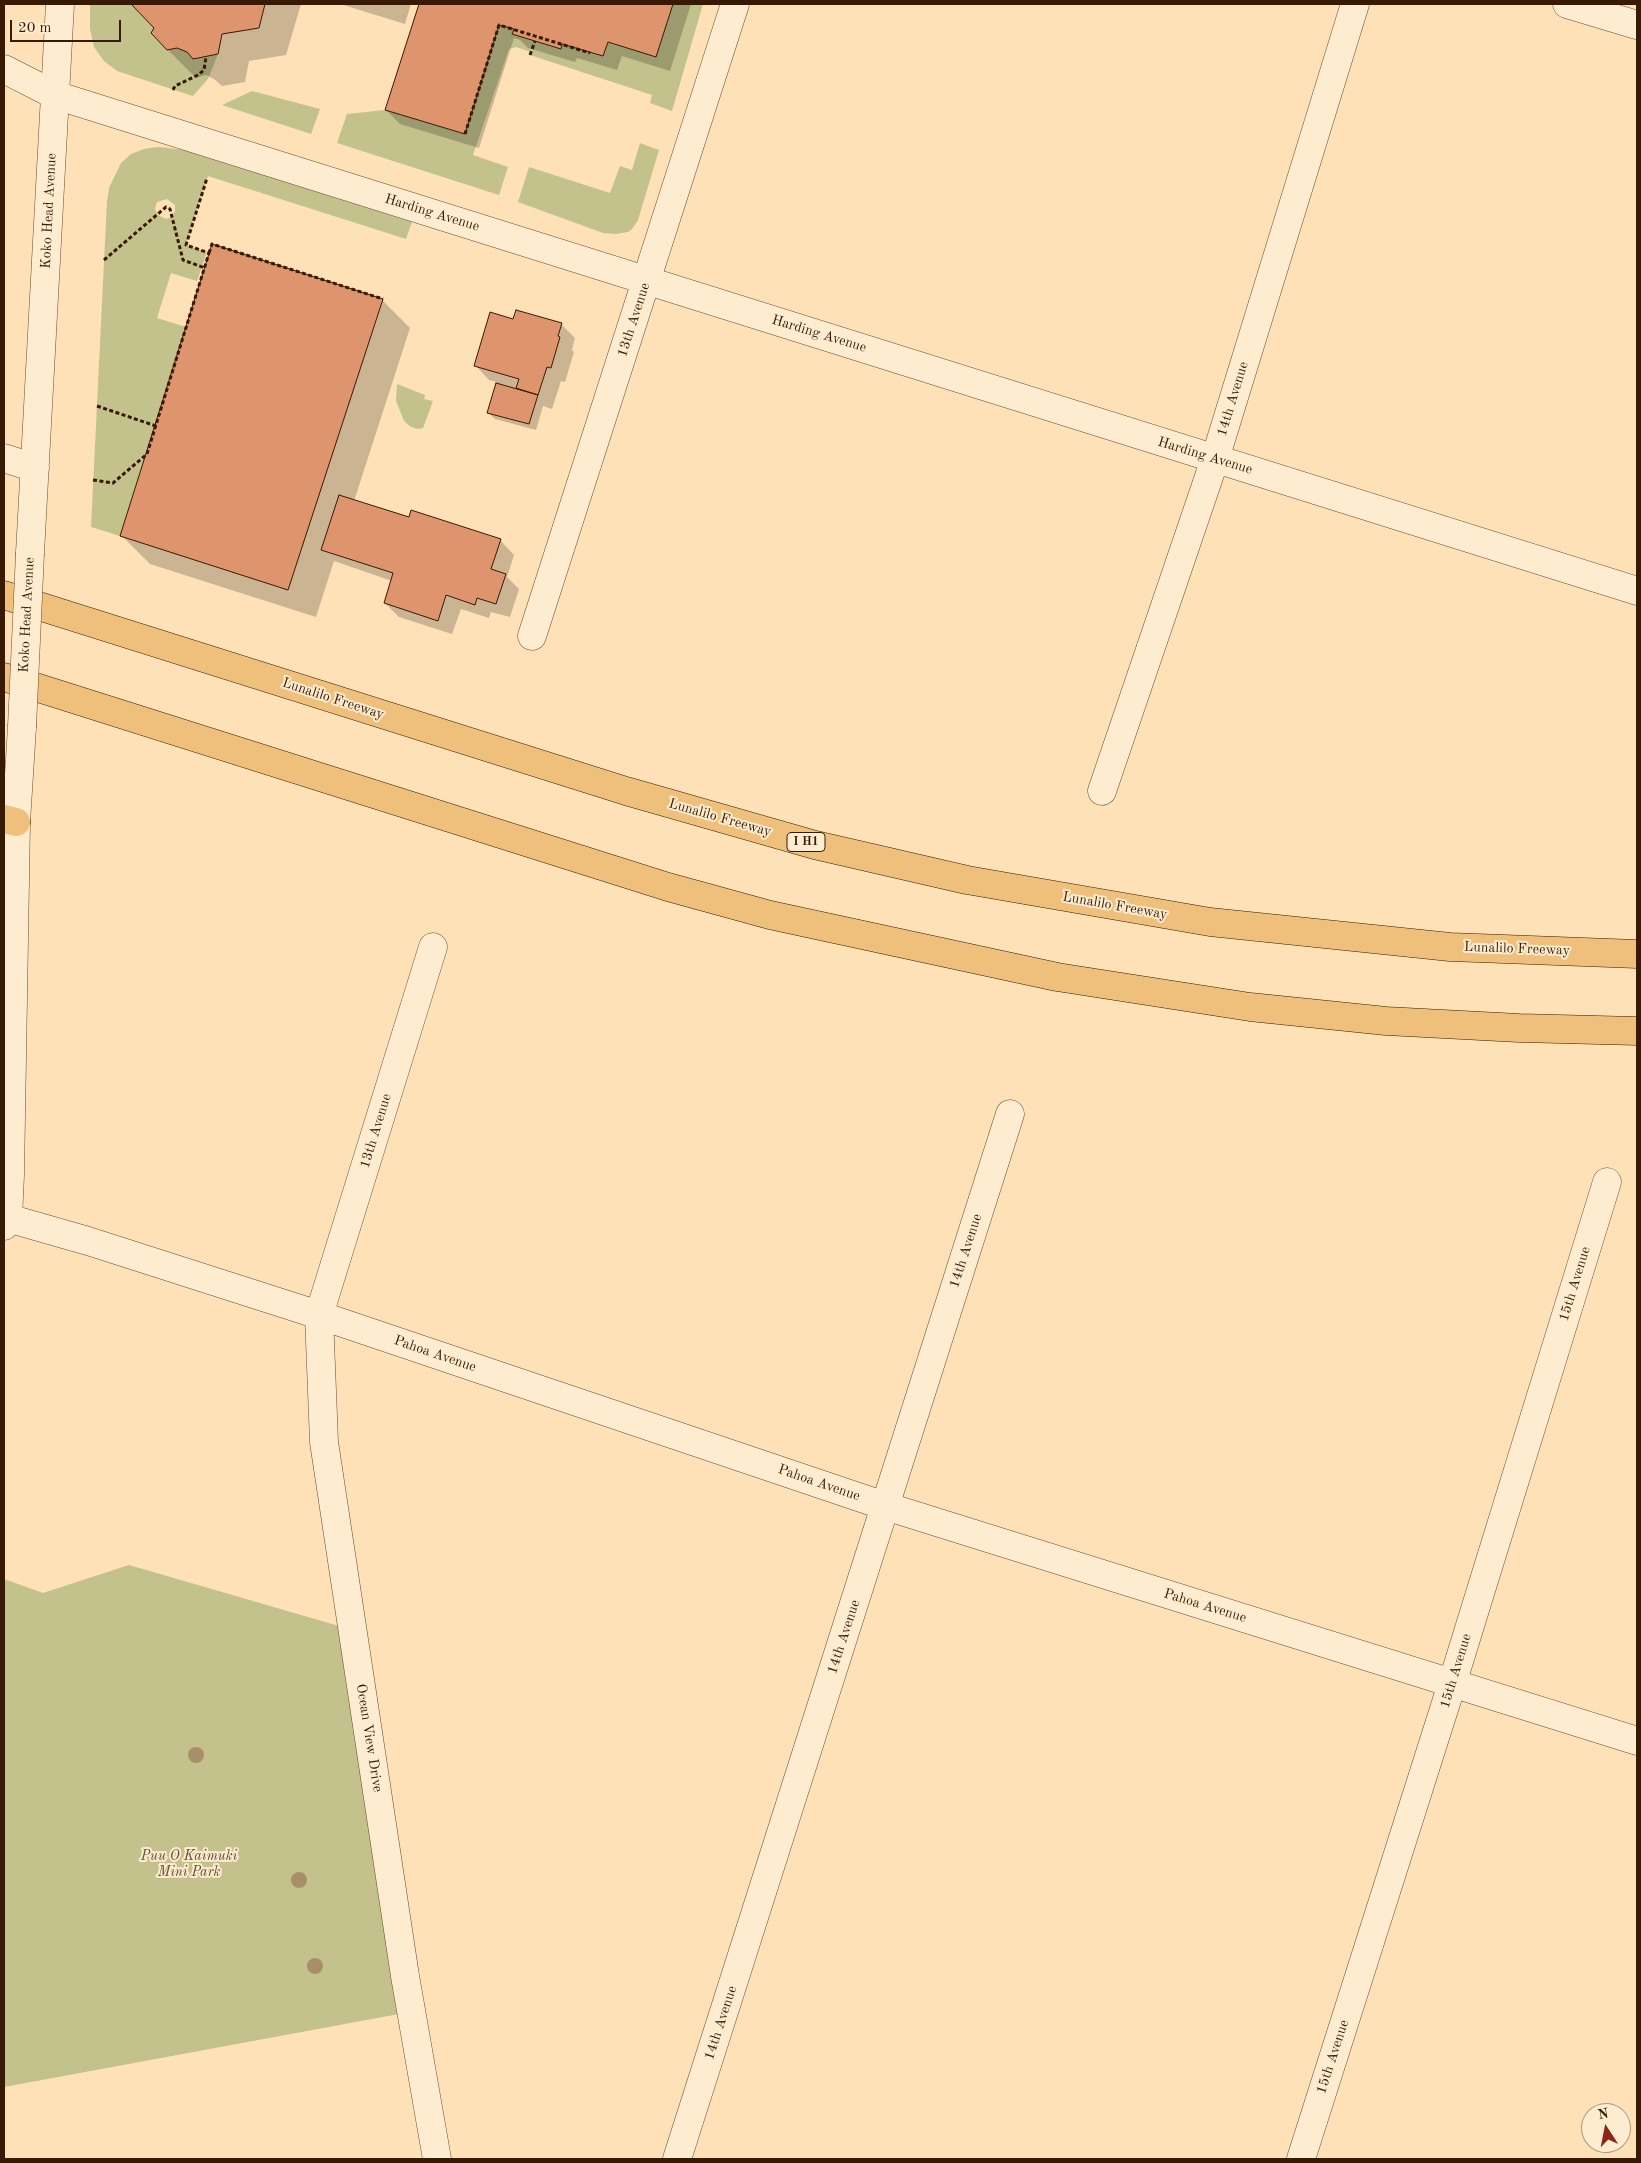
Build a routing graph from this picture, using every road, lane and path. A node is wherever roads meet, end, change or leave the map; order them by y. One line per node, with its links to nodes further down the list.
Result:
1 (60, 4): 12 (street, Koko Head Avenue)
2 (735, 4): 18 (street, 13th Avenue)
3 (1355, 4): 23 (street, 14th Avenue)
4 (1567, 4): 5 (street)
5 (1637, 25)
6 (535, 41): 8 (path)
7 (590, 53): 13 (path)
8 (530, 56)
9 (206, 57): 11 (path)
10 (4, 70): 12 (street, Harding Avenue)
11 (173, 90)
12 (55, 95): 18 (street, Harding Avenue); 24 (street, Koko Head Avenue)
13 (465, 134)
14 (203, 174): 15 (path)
15 (209, 253): 17 (path); 19 (path)
16 (104, 260): 17 (path)
17 (205, 268): 21 (path)
18 (647, 280): 23 (street, Harding Avenue); 28 (street, 13th Avenue)
19 (383, 299)
20 (97, 406): 21 (path)
21 (156, 426): 25 (path)
22 (4, 458): 24 (street)
23 (1215, 459): 26 (street, Harding Avenue); 30 (street, 14th Avenue)
24 (35, 468): 31 (street, Koko Head Avenue, bridge)
25 (93, 480)
26 (1637, 591)
27 (4, 595): 33 (highway, Lunalilo Freeway / I H1)
28 (532, 636)
29 (4, 677): 34 (highway)
30 (1102, 791)
31 (10, 820): 37 (street, Koko Head Avenue)
32 (433, 947): 38 (street, 13th Avenue)
33 (1637, 954)
34 (1637, 1031)
35 (1010, 1114): 39 (street, 14th Avenue)
36 (1607, 1182): 40 (street, 15th Avenue)
37 (5, 1220): 38 (street, Pahoa Avenue)
38 (319, 1315): 39 (street, Pahoa Avenue); 42 (street, Ocean View Drive)
39 (885, 1506): 40 (street, Pahoa Avenue); 43 (street, 14th Avenue)
40 (1452, 1684): 41 (street, Pahoa Avenue); 44 (street, 15th Avenue)
41 (1637, 1741)
42 (437, 2159)
43 (677, 2159)
44 (1301, 2159)

